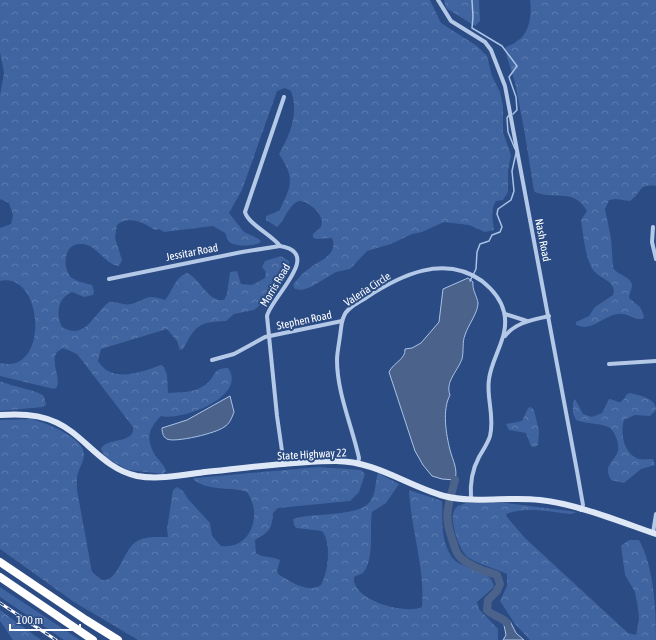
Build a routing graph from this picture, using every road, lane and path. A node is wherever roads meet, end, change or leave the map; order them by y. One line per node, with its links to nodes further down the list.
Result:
1 (438, 0): 8 (street, Nash Road)
2 (284, 97): 4 (street, Morris Road)
3 (653, 227): 5 (street)
4 (280, 246): 6 (street, Jessitar Road); 11 (street, Morris Road)
5 (656, 259)
6 (109, 279)
7 (505, 314): 9 (street, Valeria Circle); 10 (street, Valeria Circle); 12 (street, Valeria Circle)
8 (549, 316): 9 (street, Valeria Circle); 20 (street, Nash Road)
9 (527, 320): 12 (street, Valeria Circle)
10 (342, 321): 11 (street, Stephen Road); 17 (street, Valeria Circle)
11 (269, 336): 13 (street, Stephen Road); 18 (street, Morris Road)
12 (505, 336): 19 (street, Valeria Circle)
13 (212, 360)
14 (656, 361): 15 (street)
15 (609, 364)
16 (0, 415): 18 (main road, State Highway 22)
17 (358, 464): 18 (main road, State Highway 22); 19 (main road, State Highway 22)
18 (284, 465)
19 (471, 498): 20 (main road, State Highway 22)
20 (581, 510): 22 (main road, State Highway 22)
21 (656, 514): 22 (street)
22 (654, 534)
23 (0, 562): 26 (highway)
24 (0, 577): 25 (highway)
25 (93, 640)
26 (118, 640)

